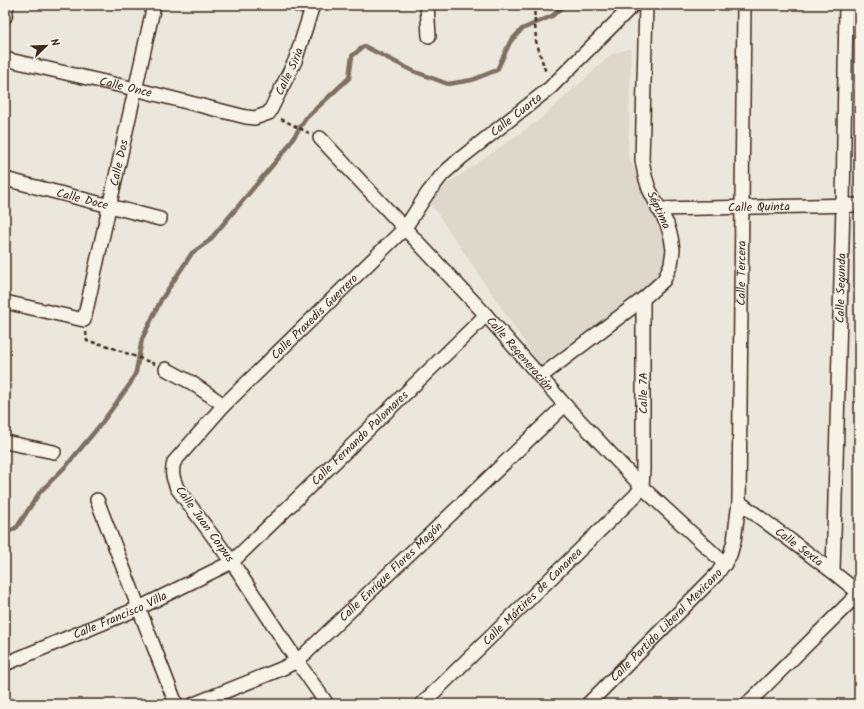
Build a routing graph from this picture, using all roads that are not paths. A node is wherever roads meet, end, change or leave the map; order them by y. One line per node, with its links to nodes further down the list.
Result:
1 (8, 5): 10 (street)
2 (154, 5): 13 (street, Calle Dos)
3 (298, 5): 9 (street)
4 (427, 5): 11 (street)
5 (633, 5): 23 (street, Calle Cuarta)
6 (646, 5): 21 (street, Séptima)
7 (744, 5): 20 (street, Calle Tercera)
8 (846, 5): 19 (street, Calle Segunda)
9 (312, 7): 14 (street, Calle Siria)
10 (5, 17)
11 (429, 36)
12 (5, 59): 13 (street, Calle Once)
13 (135, 89): 14 (street, Calle Once); 17 (street, Calle Dos)
14 (246, 117)
15 (320, 138): 23 (street, Calle Regeneración)
16 (5, 179): 17 (street, Calle Doce)
17 (109, 205): 22 (street, Calle Doce); 25 (street, Calle Dos)
18 (859, 205): 19 (street, Calle Quinta)
19 (843, 206): 20 (street, Calle Quinta); 39 (street, Calle Segunda)
20 (742, 207): 21 (street, Calle Quinta); 35 (street, Calle Tercera)
21 (658, 209): 24 (street, Séptima)
22 (160, 219)
23 (405, 228): 26 (street, Calle Regeneración); 29 (street, Calle Praxedis Guerrero)
24 (643, 299): 28 (street, Séptima); 33 (street, Calle 7A)
25 (5, 302)
26 (486, 315): 28 (street, Calle Regeneración); 37 (street, Calle Fernando Palomares)
27 (166, 369): 29 (street)
28 (540, 377): 30 (street, Calle Regeneración)
29 (224, 405): 37 (street, Calle Juan Corpus)
30 (565, 405): 33 (street, Calle Regeneración); 42 (street, Calle Enrique Flores Magón)
31 (5, 442): 32 (street)
32 (54, 452)
33 (642, 487): 38 (street, Calle Regeneración); 47 (street, Calle Mártires de Cananea)
34 (97, 500): 41 (street)
35 (739, 502): 36 (street, Calle Tercera); 39 (street, Calle Sexta)
36 (734, 541): 38 (street, Calle Partido Liberal Mexicano)
37 (232, 562): 41 (street, Calle Francisco Villa); 42 (street, Calle Juan Corpus)
38 (725, 564): 48 (street, Calle Partido Liberal Mexicano)
39 (833, 572): 40 (street, Calle Sexta)
40 (859, 593): 49 (street)
41 (139, 608): 43 (street, Calle Francisco Villa); 44 (street)
42 (297, 661): 45 (street, Calle Enrique Flores Magón); 46 (street, Calle Juan Corpus)
43 (5, 664)
44 (176, 704)
45 (194, 704)
46 (327, 704)
47 (422, 704)
48 (588, 704)
49 (747, 704)

